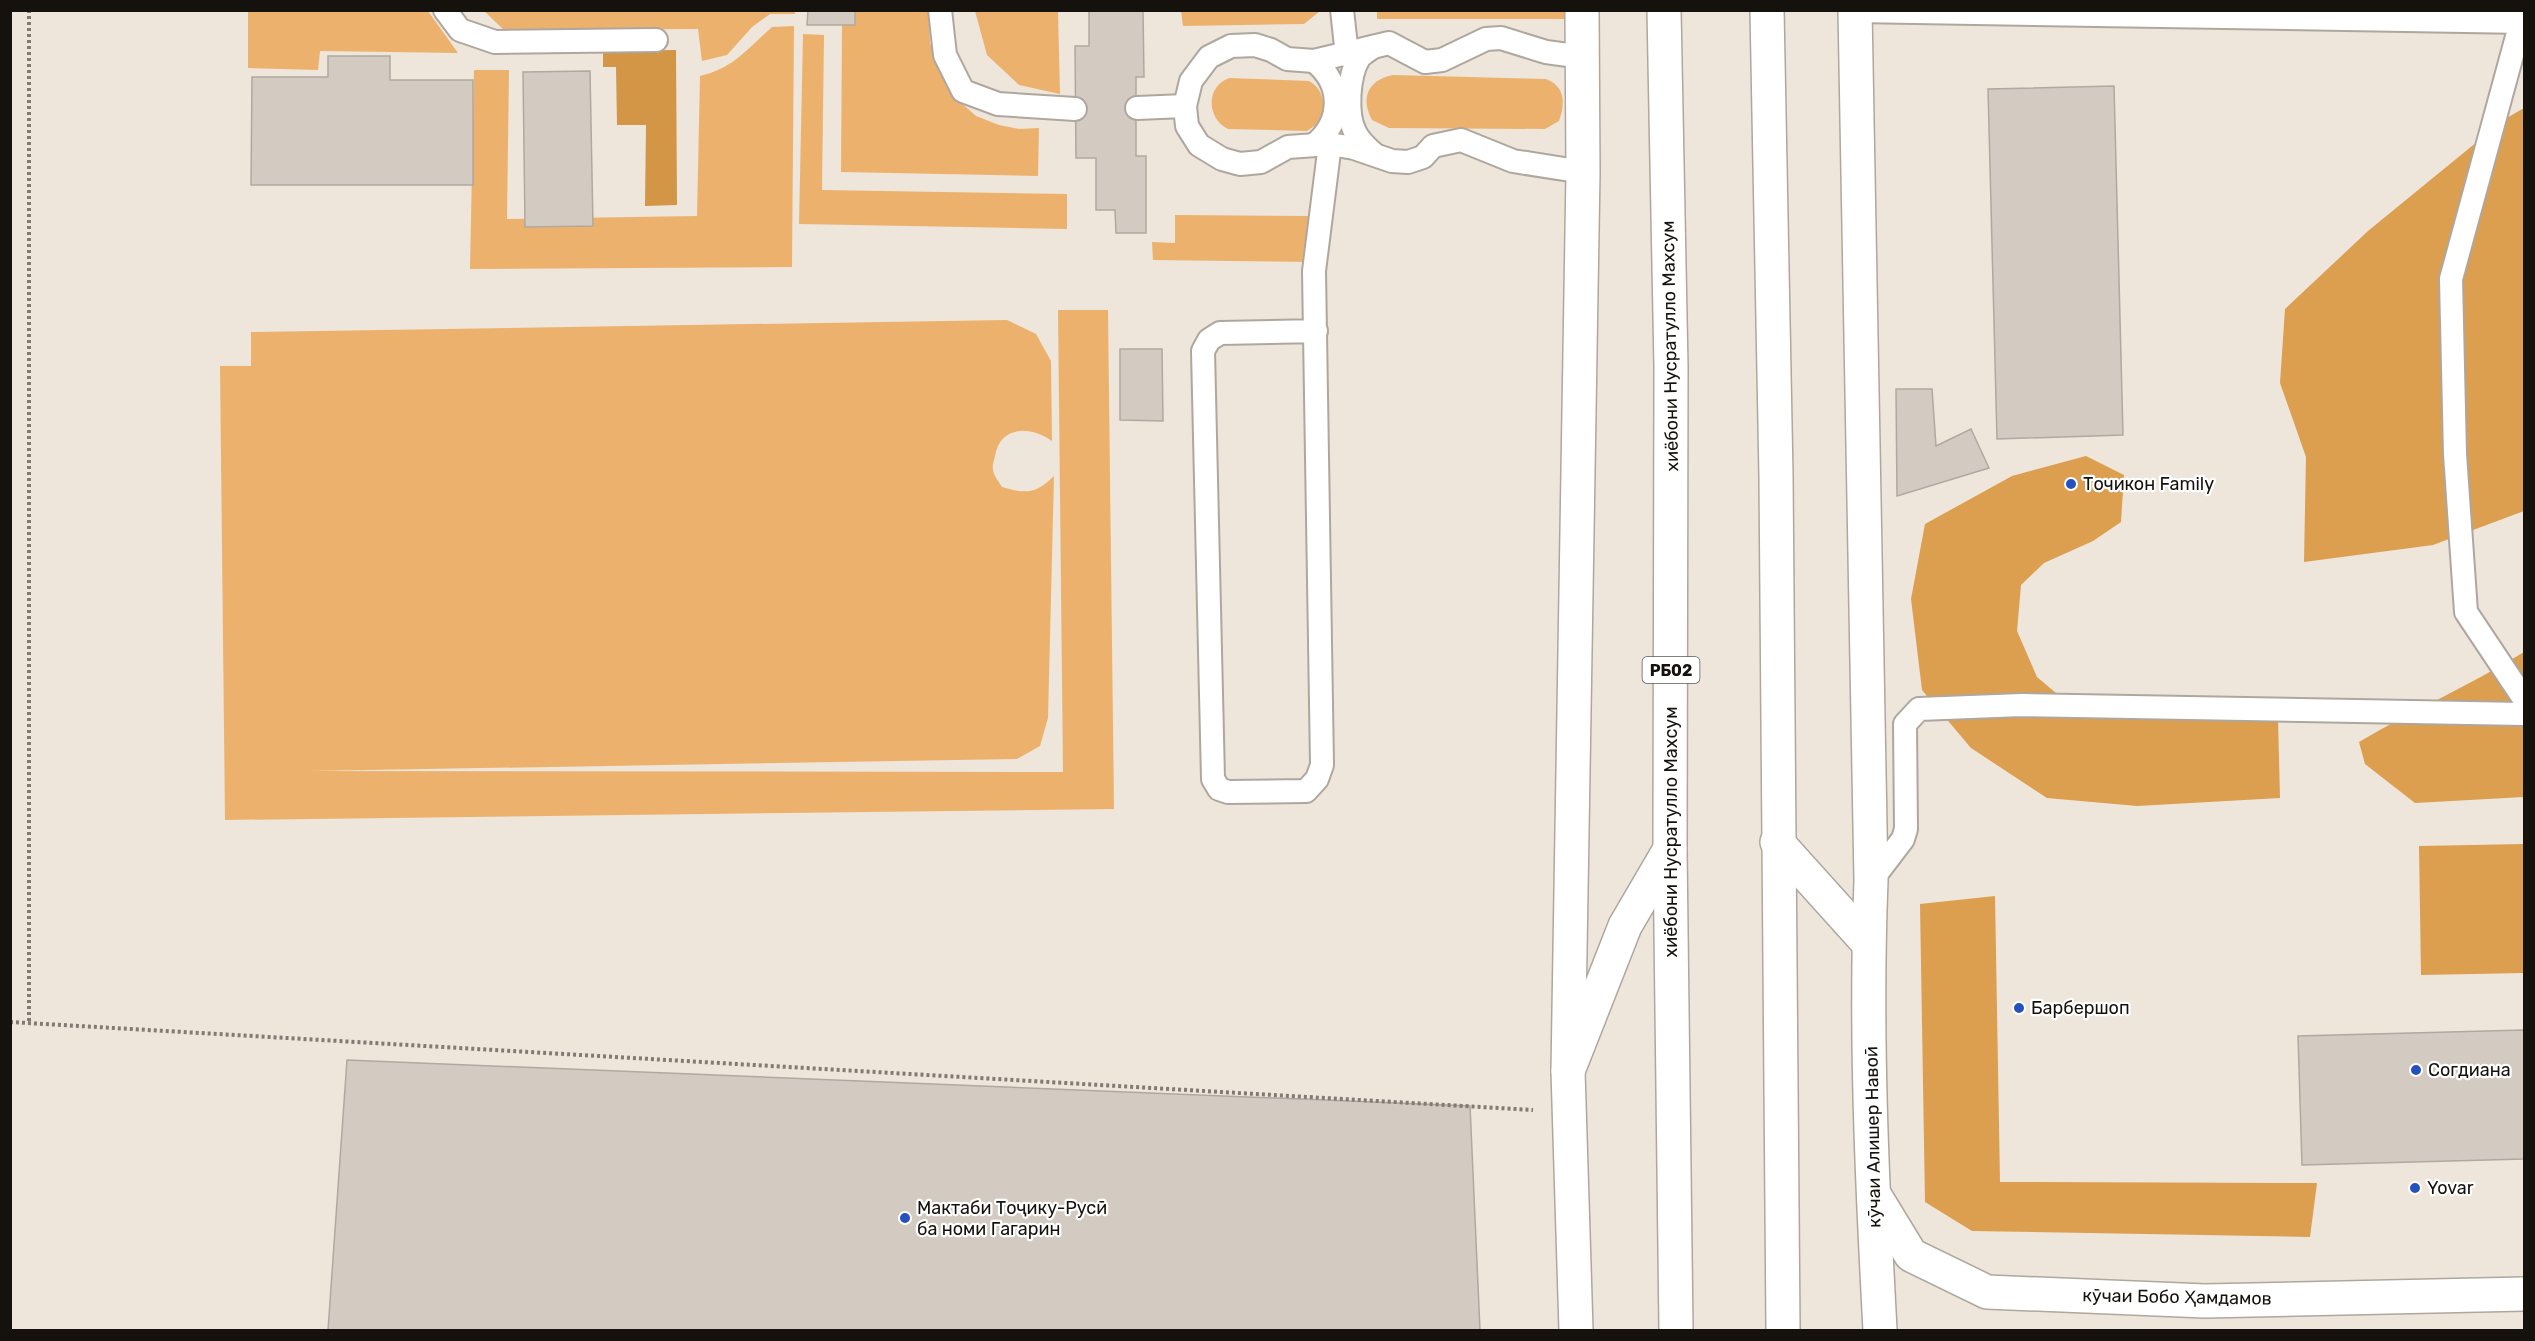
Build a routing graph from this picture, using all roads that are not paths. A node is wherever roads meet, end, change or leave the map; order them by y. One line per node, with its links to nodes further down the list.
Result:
1 (445, 10): 9 (lane)
2 (940, 10): 16 (lane)
3 (1342, 10): 11 (lane)
4 (1582, 10): 12 (main road)
5 (1664, 10): 24 (main road, хиёбони Нусратулло Махсум / РБ02)
6 (1767, 10): 23 (main road)
7 (1855, 11): 8 (lane); 25 (main road, кӯчаи Алишер Навоӣ)
8 (2523, 22): 21 (lane)
9 (656, 40)
10 (1377, 44): 11 (lane); 12 (lane); 18 (lane)
11 (1347, 55): 13 (lane)
12 (1582, 57): 19 (main road)
13 (1314, 61): 14 (lane); 17 (lane)
14 (1185, 106): 15 (lane); 17 (lane)
15 (1137, 108)
16 (1076, 109)
17 (1322, 144): 18 (lane); 20 (lane)
18 (1378, 157): 19 (lane)
19 (1583, 172): 27 (main road)
20 (1316, 331): 20 (lane)
21 (2524, 699)
22 (2524, 714): 25 (lane)
23 (1777, 842): 26 (main road); 32 (main road)
24 (1670, 849): 27 (main road); 31 (main road, хиёбони Нусратулло Махсум / РБ02)
25 (1871, 881): 26 (main road, кӯчаи Алишер Навоӣ)
26 (1868, 943): 28 (main road, кӯчаи Алишер Навоӣ)
27 (1568, 1071): 30 (main road)
28 (1873, 1192): 29 (main road, кӯчаи Бобо Ҳамдамов); 33 (main road, кӯчаи Алишер Навоӣ)
29 (2524, 1294)
30 (1576, 1330)
31 (1676, 1330)
32 (1783, 1330)
33 (1880, 1330)

